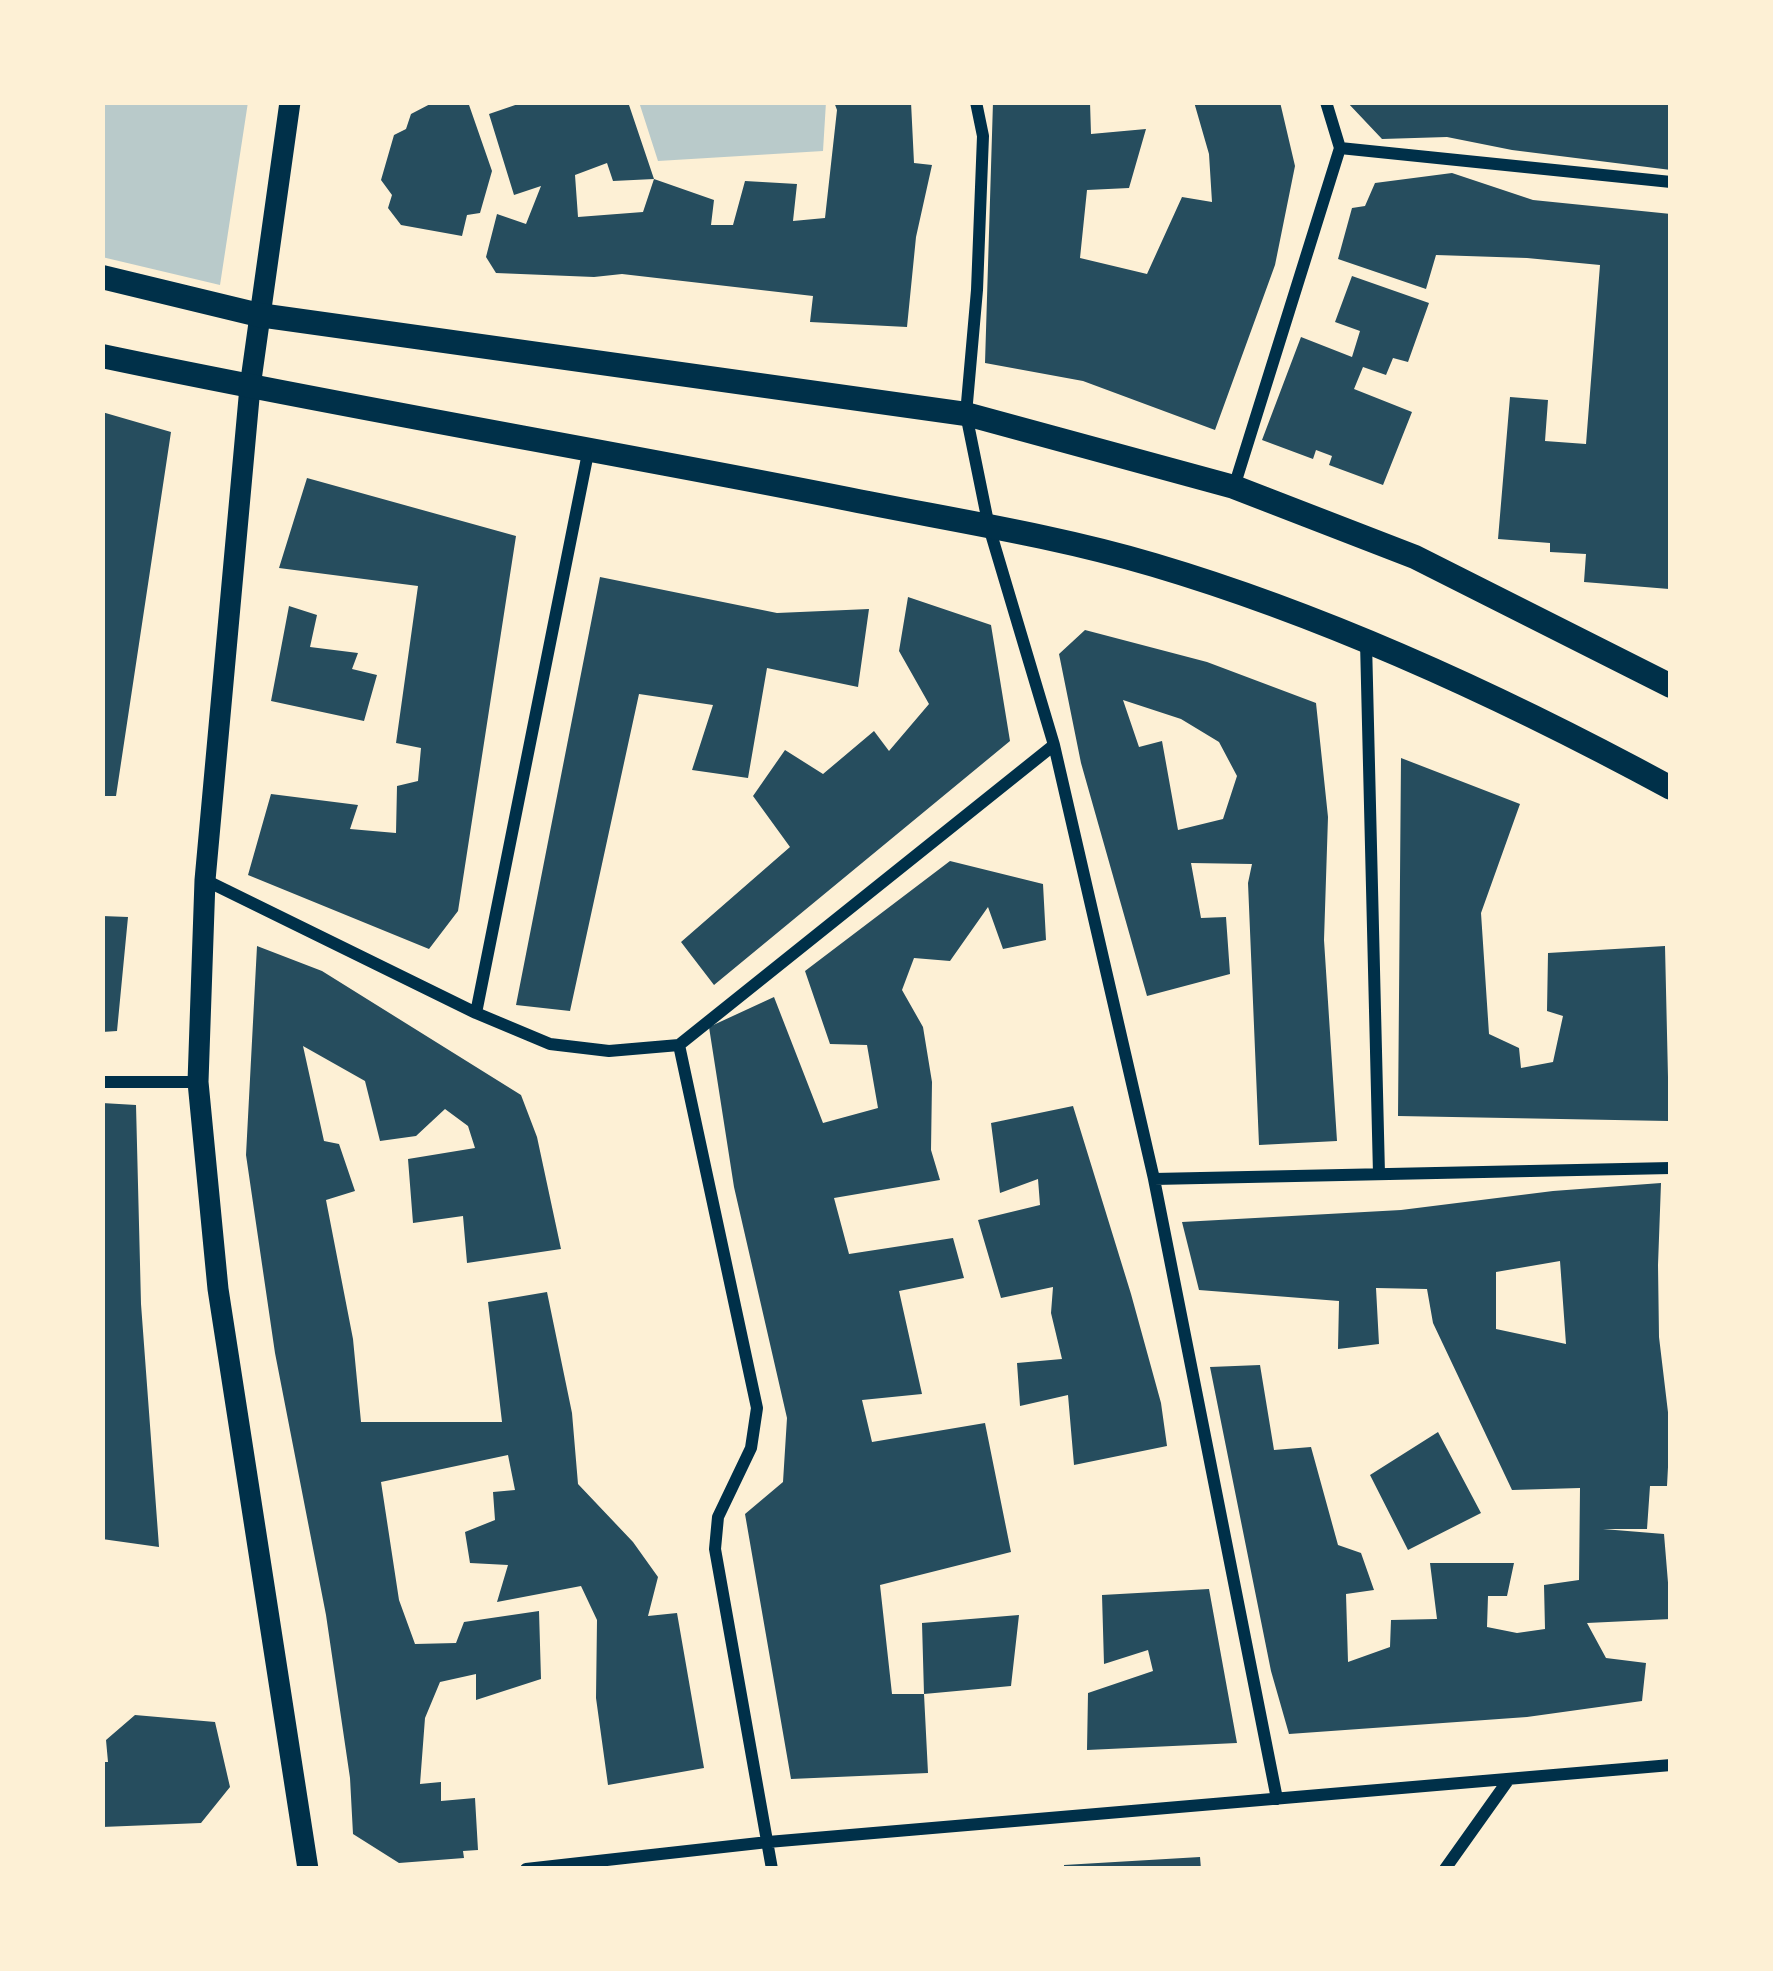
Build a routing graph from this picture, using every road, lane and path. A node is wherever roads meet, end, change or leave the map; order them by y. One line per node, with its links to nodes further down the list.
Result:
1 (290, 102): 7 (street)
2 (976, 102): 10 (street)
3 (1327, 102): 4 (street)
4 (1340, 148): 5 (street); 12 (street)
5 (1671, 182)
6 (102, 277): 7 (main road)
7 (259, 315): 9 (street); 10 (main road)
8 (102, 356): 9 (main road)
9 (250, 387): 11 (main road); 18 (street)
10 (966, 414): 12 (main road); 13 (street)
11 (589, 447): 13 (main road); 19 (street)
12 (1234, 487): 15 (main road)
13 (989, 527): 14 (main road); 16 (street)
14 (1366, 641): 17 (main road); 24 (street)
15 (1671, 686)
16 (1054, 745): 20 (street); 25 (street)
17 (1671, 788)
18 (206, 880): 19 (street); 22 (street)
19 (476, 1013): 20 (street)
20 (679, 1045): 29 (street)
21 (102, 1082): 22 (street)
22 (198, 1082): 30 (street)
23 (1671, 1168): 24 (street)
24 (1379, 1174): 25 (street)
25 (1154, 1179): 28 (street)
26 (1671, 1765): 27 (street)
27 (1510, 1779): 28 (street); 33 (street)
28 (1277, 1799): 29 (street)
29 (768, 1842): 31 (street); 32 (street)
30 (308, 1869)
31 (526, 1869)
32 (772, 1869)
33 (1445, 1869)

